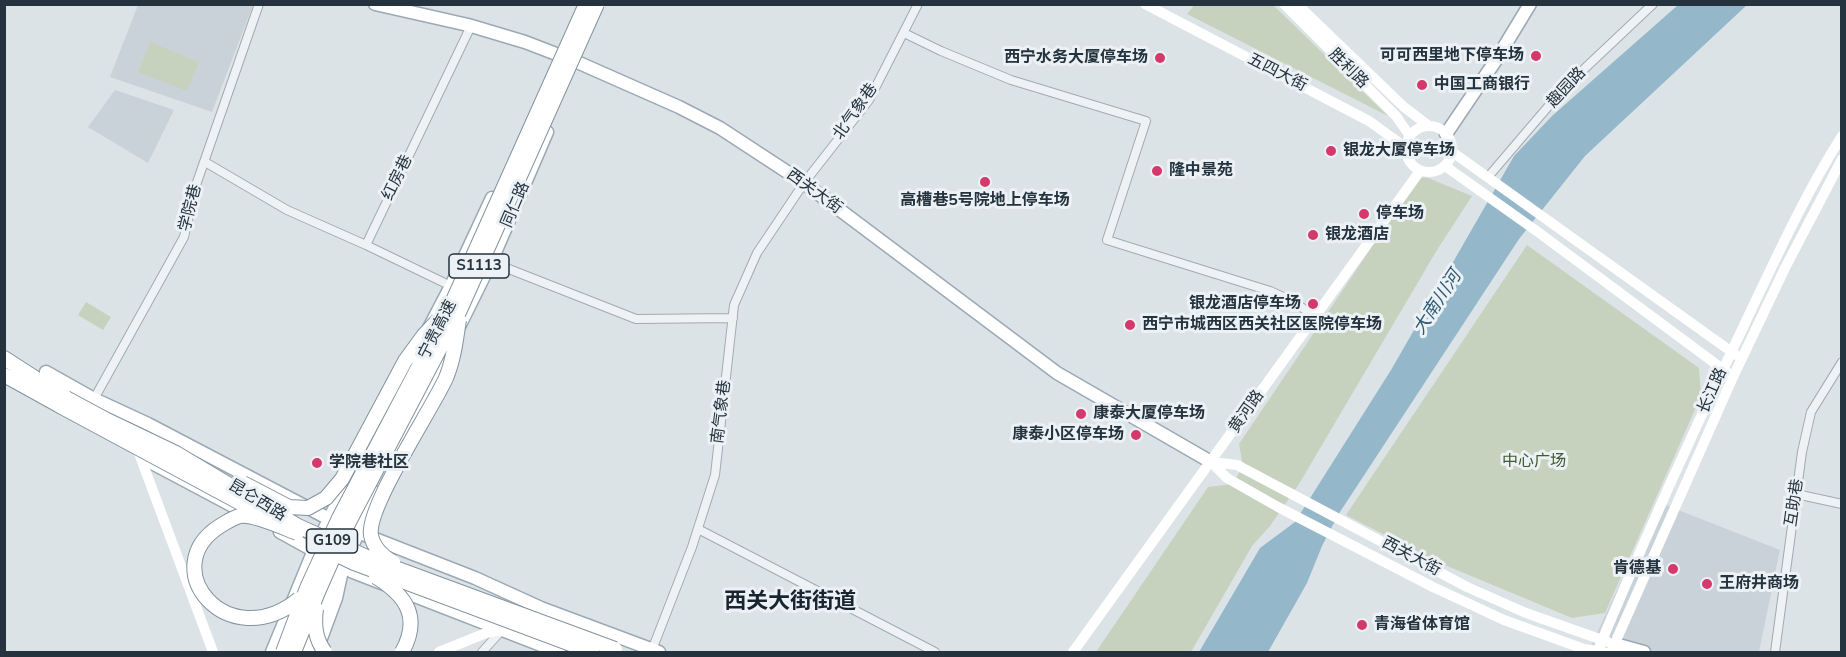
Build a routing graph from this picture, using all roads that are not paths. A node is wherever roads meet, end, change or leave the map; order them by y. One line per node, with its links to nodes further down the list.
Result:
1 (259, 4): 25 (street, 学院巷)
2 (375, 4): 13 (main road, 西关大街)
3 (580, 4): 16 (main road, 同仁路)
4 (586, 4): 33 (highway, 宁贵高速 / S1113, bridge)
5 (597, 4): 33 (highway, 宁贵高速 / S1113, bridge)
6 (603, 4): 17 (main road, 同仁路)
7 (918, 4): 15 (street, 北气象巷)
8 (1145, 4): 22 (main road, 五四大街)
9 (1284, 4): 20 (main road, 胜利路)
10 (1298, 4): 18 (main road, 胜利路)
11 (1530, 4): 19 (main road)
12 (1653, 4): 28 (street, 趣园路)
13 (397, 7): 14 (main road, 西关大街)
14 (471, 26): 16 (main road, 西关大街); 30 (street, 红房巷)
15 (904, 33): 29 (street, 北气象巷); 34 (street)
16 (559, 55): 17 (main road, 西关大街); 32 (main road, 同仁路)
17 (577, 62): 29 (main road, 西关大街); 31 (main road, 同仁路)
18 (1429, 126): 19 (main road); 20 (main road)
19 (1446, 134): 23 (main road)
20 (1410, 136): 22 (main road)
21 (1842, 136): 36 (main road, 长江路)
22 (1406, 147): 27 (main road)
23 (1451, 151): 26 (main road); 28 (main road)
24 (1842, 159): 38 (main road, 长江路)
25 (205, 162): 30 (street); 44 (street, 学院巷)
26 (1445, 166): 27 (main road); 40 (main road)
27 (1420, 171): 34 (main road, 黄河路)
28 (1491, 179): 36 (main road)
29 (804, 183): 35 (street, 南气象巷); 48 (main road, 西关大街)
30 (366, 245): 32 (street)
31 (491, 262): 35 (street); 53 (main road, 同仁路)
32 (451, 286): 51 (main road, 同仁路)
33 (456, 307): 46 (highway, bridge); 57 (highway, 宁贵高速 / S1113, bridge); 58 (highway, bridge)
34 (1314, 316): 48 (main road, 黄河路)
35 (733, 318): 52 (street, 南气象巷)
36 (1731, 351): 38 (main road); 40 (main road, 长江路)
37 (4, 358): 41 (highway); 45 (highway, 昆仑西路 / G109)
38 (1742, 358): 43 (main road, 长江路)
39 (1842, 362): 49 (street, 互助巷)
40 (1723, 369): 43 (main road); 61 (main road, 长江路)
41 (46, 372): 44 (main road)
42 (4, 375): 45 (highway, 昆仑西路 / G109)
43 (1732, 376): 60 (main road, 长江路)
44 (94, 399): 51 (main road)
45 (59, 403): 46 (highway, 昆仑西路 / G109, bridge); 47 (main road); 54 (highway, 昆仑西路 / G109, bridge)
46 (176, 453): 58 (highway, 昆仑西路 / G109, bridge)
47 (140, 456): 55 (main road); 63 (main road)
48 (1211, 462): 61 (main road, 西关大街); 61 (main road, 西关大街); 77 (main road, 黄河路)
49 (1796, 494): 50 (street); 79 (street, 互助巷)
50 (1842, 504)
51 (328, 519): 53 (main road); 55 (main road, 同仁路)
52 (698, 529): 75 (street, 南气象巷); 76 (street)
53 (358, 532): 56 (main road, 同仁路); 75 (main road)
54 (297, 533): 56 (highway, 昆仑西路 / G109, bridge); 57 (highway, bridge)
55 (314, 550): 56 (main road); 64 (main road, 同仁路)
56 (348, 565): 59 (main road); 67 (highway); 68 (main road, 同仁路); 70 (highway, bridge); 74 (highway, 昆仑西路 / G109, bridge)
57 (312, 590): 65 (highway, 宁贵高速 / S1113, bridge); 66 (highway, 宁贵高速 / S1113, bridge); 69 (highway, bridge)
58 (481, 598): 62 (highway, 昆仑西路 / G109, bridge)
59 (502, 630): 71 (main road); 72 (street); 73 (main road)
60 (1613, 648): 61 (main road, 西关大街); 78 (main road)
61 (1600, 649)
62 (620, 651)
63 (213, 652)
64 (272, 652)
65 (283, 652)
66 (294, 652)
67 (307, 652)
68 (316, 652)
69 (325, 652)
70 (402, 652)
71 (439, 652)
72 (482, 652)
73 (559, 652)
74 (592, 652)
75 (651, 652)
76 (935, 652)
77 (1073, 652)
78 (1644, 652)
79 (1775, 652)

